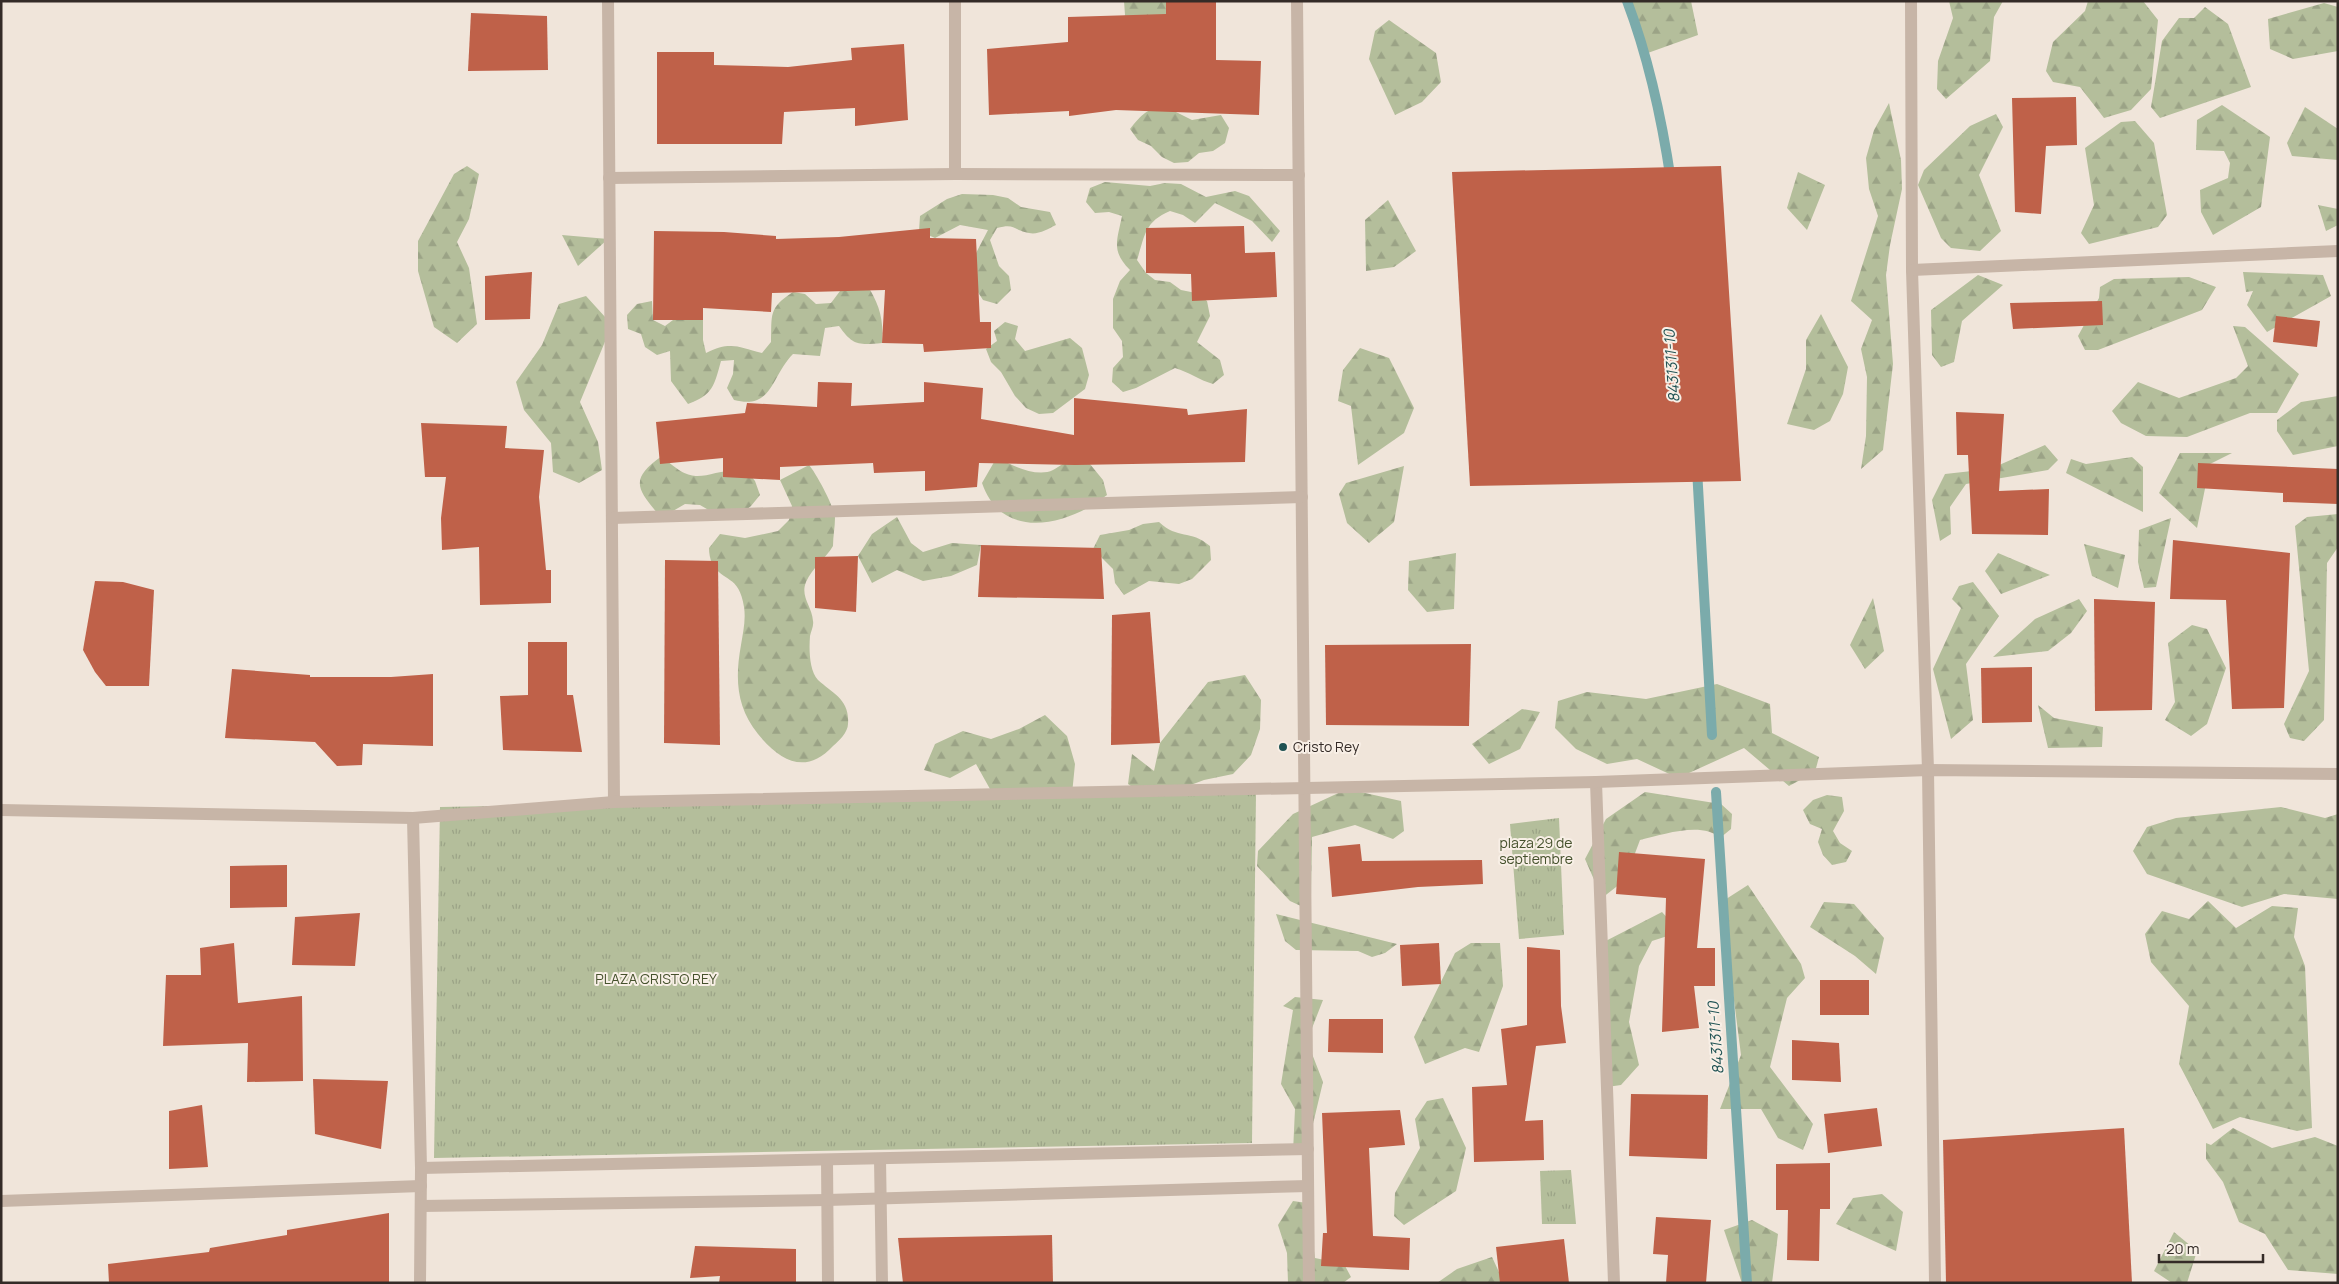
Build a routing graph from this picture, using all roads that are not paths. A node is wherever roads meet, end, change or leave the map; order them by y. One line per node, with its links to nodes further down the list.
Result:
1 (608, 1): 7 (street)
2 (955, 1): 5 (street)
3 (1297, 1): 6 (street)
4 (1911, 1): 9 (street)
5 (955, 174): 6 (street); 7 (street)
6 (1299, 175): 10 (street)
7 (609, 178): 11 (street)
8 (2338, 251): 9 (street)
9 (1912, 270): 12 (street)
10 (1302, 497): 11 (street); 15 (street)
11 (612, 518): 16 (street)
12 (1928, 770): 13 (street); 14 (street); 34 (street)
13 (2338, 774)
14 (1596, 782): 15 (street); 33 (street)
15 (1304, 787): 16 (street); 19 (street)
16 (614, 802): 18 (street)
17 (1, 810): 18 (street)
18 (413, 818): 22 (street)
19 (1308, 1149): 20 (street); 24 (street)
20 (880, 1159): 21 (street); 25 (street)
21 (827, 1160): 22 (street); 26 (street)
22 (421, 1168): 23 (street)
23 (421, 1186): 27 (street); 28 (street)
24 (1308, 1186): 25 (street); 32 (street)
25 (880, 1198): 26 (street); 31 (street)
26 (827, 1200): 28 (street); 30 (street)
27 (1, 1202)
28 (420, 1206): 29 (street)
29 (420, 1283)
30 (828, 1283)
31 (882, 1283)
32 (1309, 1283)
33 (1614, 1283)
34 (1935, 1283)

